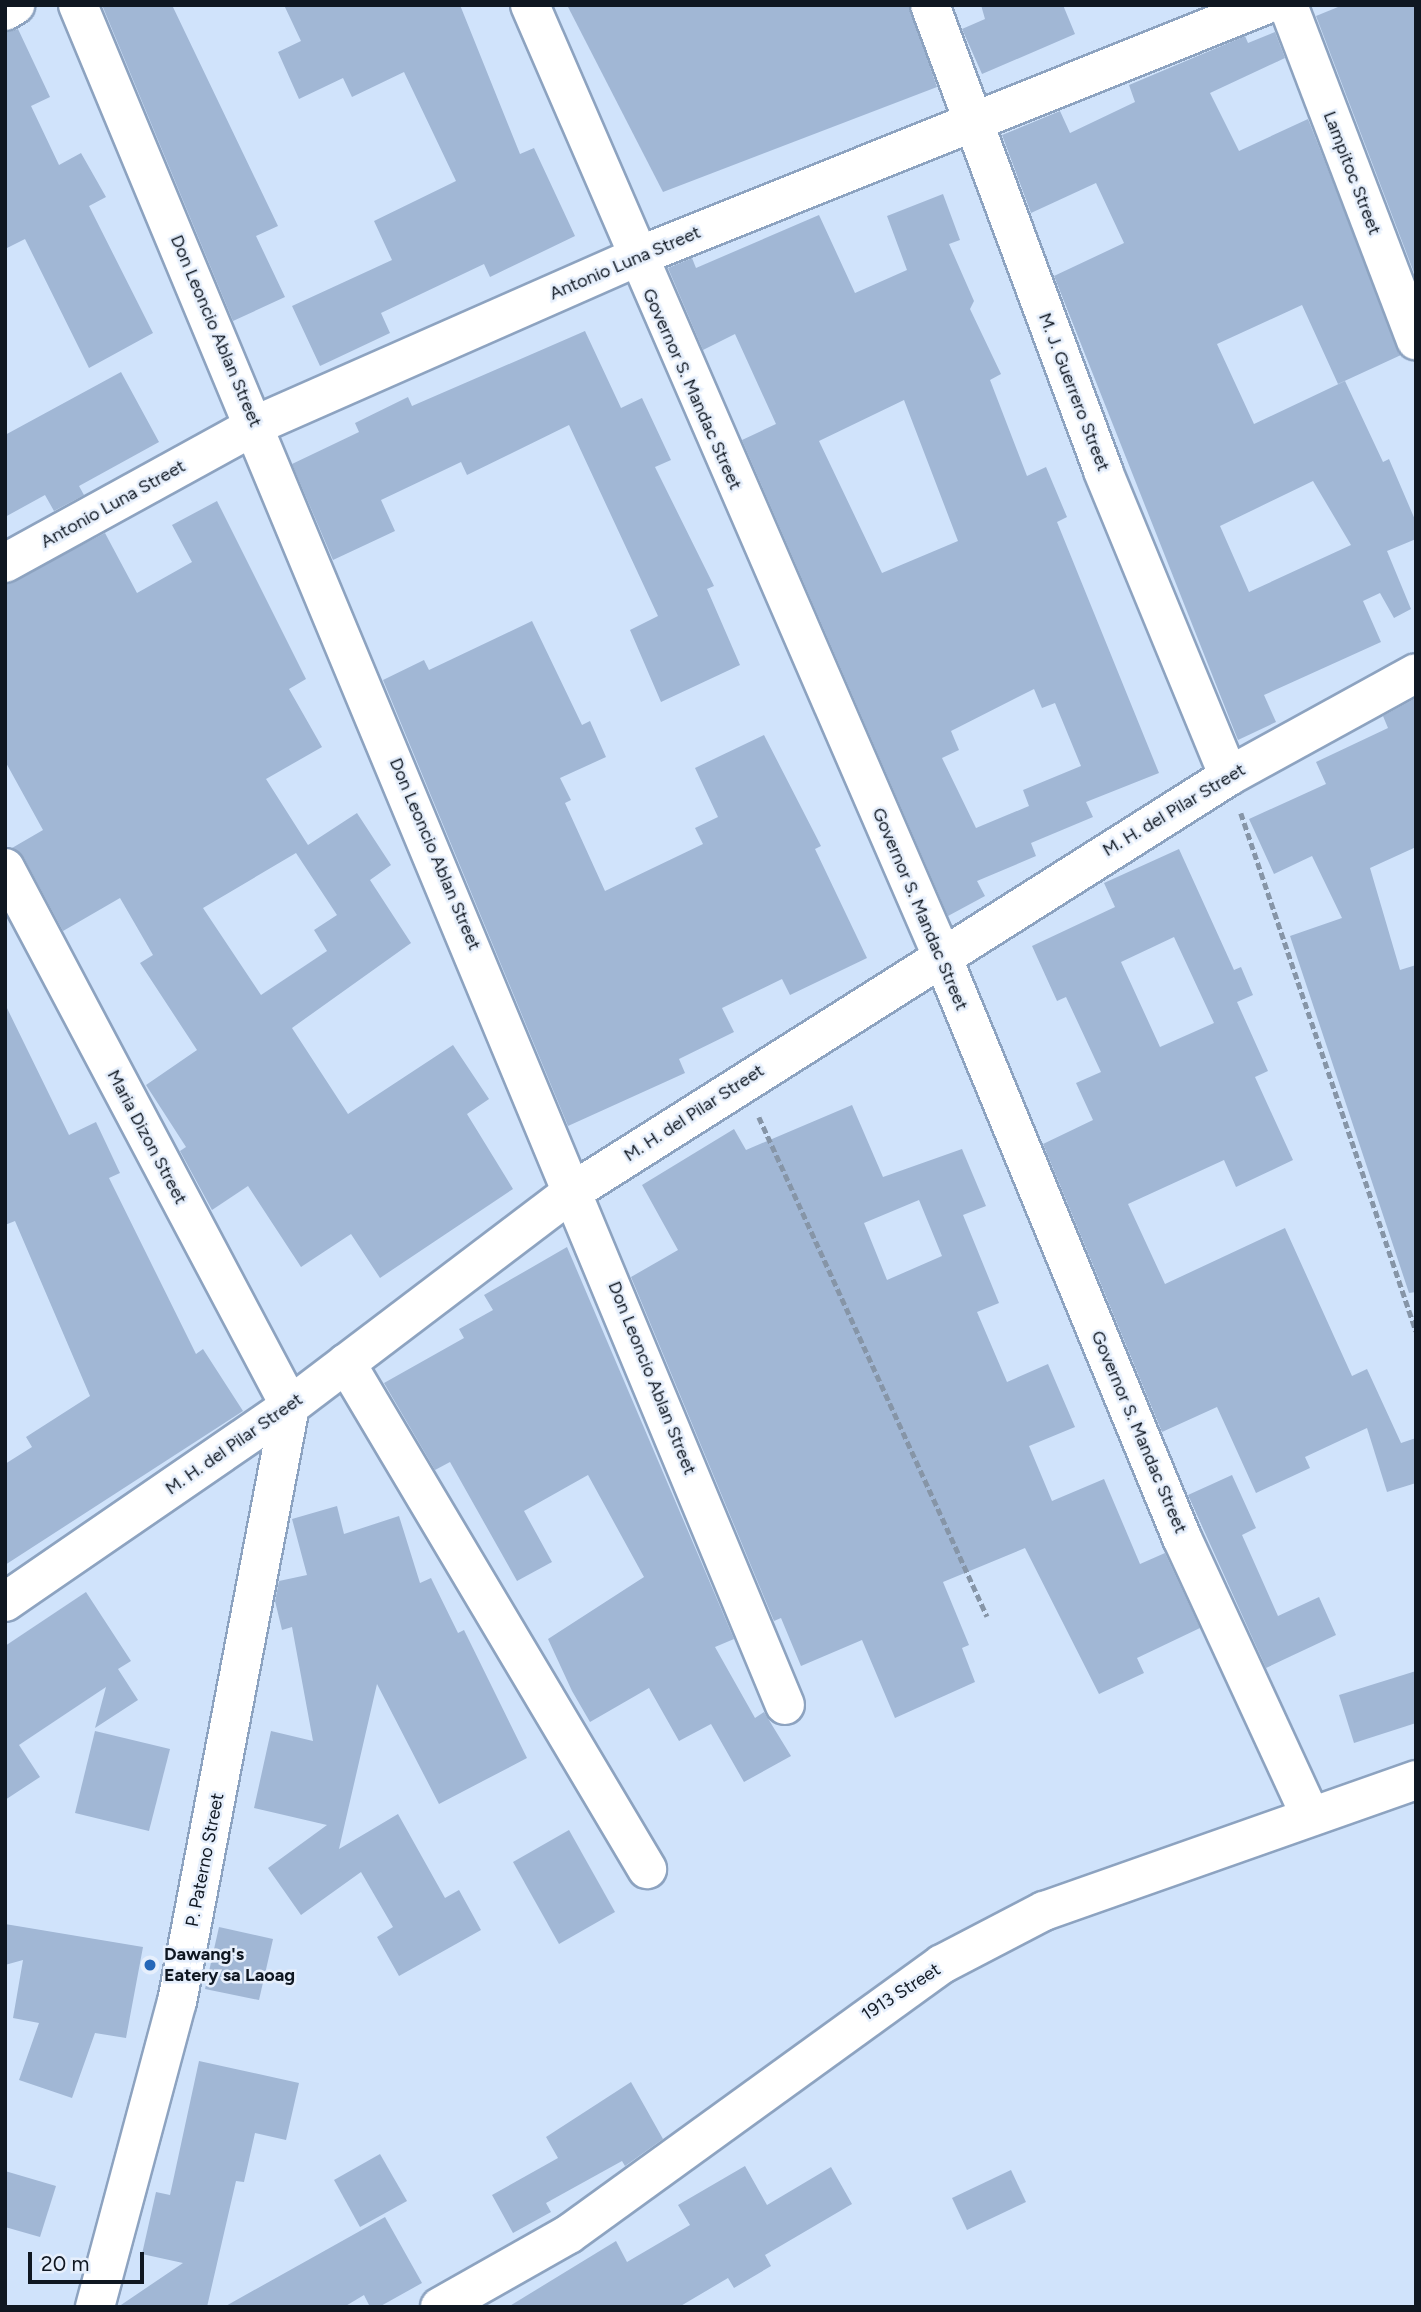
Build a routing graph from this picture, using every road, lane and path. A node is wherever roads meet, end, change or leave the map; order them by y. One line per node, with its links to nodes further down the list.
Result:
1 (15, 5): 7 (street)
2 (78, 5): 11 (street, Don Leoncio Ablan Street)
3 (530, 5): 9 (street, Governor S. Mandac Street)
4 (930, 5): 8 (street, M. J. Guerrero Street)
5 (1265, 5): 8 (street, Antonio Luna Street)
6 (1288, 5): 10 (street, Lampitoc Street)
7 (5, 11)
8 (974, 124): 9 (street, Antonio Luna Street); 14 (street, M. J. Guerrero Street)
9 (634, 257): 11 (street, Antonio Luna Street); 16 (street, Governor S. Mandac Street)
10 (1416, 340)
11 (256, 425): 12 (street, Antonio Luna Street); 18 (street, Don Leoncio Ablan Street)
12 (5, 564)
13 (1416, 673): 14 (street, M. H. del Pilar Street)
14 (1229, 776): 16 (street, M. H. del Pilar Street); 19 (path)
15 (5, 869): 21 (street, Maria Dizon Street)
16 (941, 954): 17 (street, M. H. del Pilar Street); 26 (street, Governor S. Mandac Street)
17 (743, 1081): 18 (street, M. H. del Pilar Street); 23 (path)
18 (575, 1189): 20 (street, M. H. del Pilar Street); 24 (street, Don Leoncio Ablan Street)
19 (1416, 1331)
20 (346, 1363): 21 (street, M. H. del Pilar Street); 27 (street)
21 (290, 1406): 22 (street, M. H. del Pilar Street); 28 (street, P. Paterno Street)
22 (5, 1602)
23 (986, 1616)
24 (785, 1705)
25 (1416, 1780): 26 (street, 1913 Street)
26 (1309, 1812): 29 (street, 1913 Street)
27 (647, 1869)
28 (95, 2307)
29 (440, 2307)

